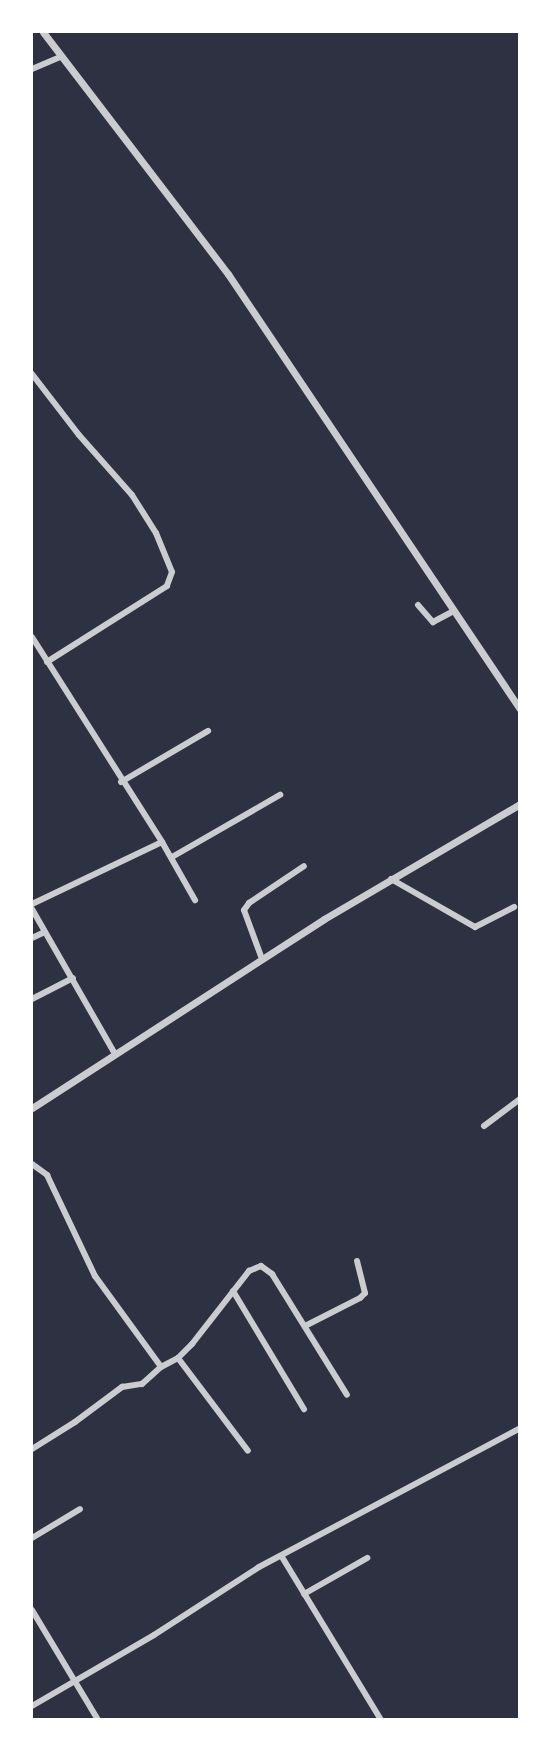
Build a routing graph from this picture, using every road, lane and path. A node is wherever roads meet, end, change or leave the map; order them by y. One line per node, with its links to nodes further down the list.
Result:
1 (43, 32): 2 (street)
2 (60, 57): 3 (street); 6 (street)
3 (32, 69)
4 (32, 374): 8 (street)
5 (418, 605): 6 (street)
6 (454, 611): 9 (street)
7 (32, 638): 8 (street)
8 (47, 662): 11 (street)
9 (520, 709)
10 (208, 731): 11 (street)
11 (121, 782): 14 (street)
12 (280, 795): 15 (street)
13 (520, 804): 17 (street)
14 (162, 842): 15 (street); 19 (street)
15 (172, 857): 18 (street)
16 (304, 866): 23 (street)
17 (393, 878): 20 (street); 23 (street)
18 (195, 900)
19 (32, 907): 21 (street)
20 (514, 907)
21 (45, 932): 22 (street); 24 (street)
22 (32, 938)
23 (262, 960): 26 (street)
24 (73, 978): 25 (street); 26 (street)
25 (32, 999)
26 (114, 1052): 28 (street)
27 (520, 1099): 29 (street)
28 (32, 1108)
29 (484, 1126)
30 (32, 1164): 35 (street)
31 (357, 1261): 33 (street)
32 (233, 1291): 33 (street); 34 (street); 37 (street)
33 (304, 1325): 36 (street)
34 (178, 1357): 35 (street); 40 (street)
35 (161, 1367): 39 (street)
36 (347, 1395)
37 (304, 1409)
38 (520, 1428): 43 (street)
39 (32, 1449)
40 (248, 1451)
41 (79, 1509): 42 (street)
42 (32, 1538)
43 (282, 1557): 45 (street); 47 (street)
44 (367, 1558): 45 (street)
45 (304, 1594): 50 (street)
46 (32, 1609): 47 (street)
47 (73, 1683): 48 (street); 49 (street)
48 (32, 1706)
49 (98, 1720)
50 (380, 1720)

